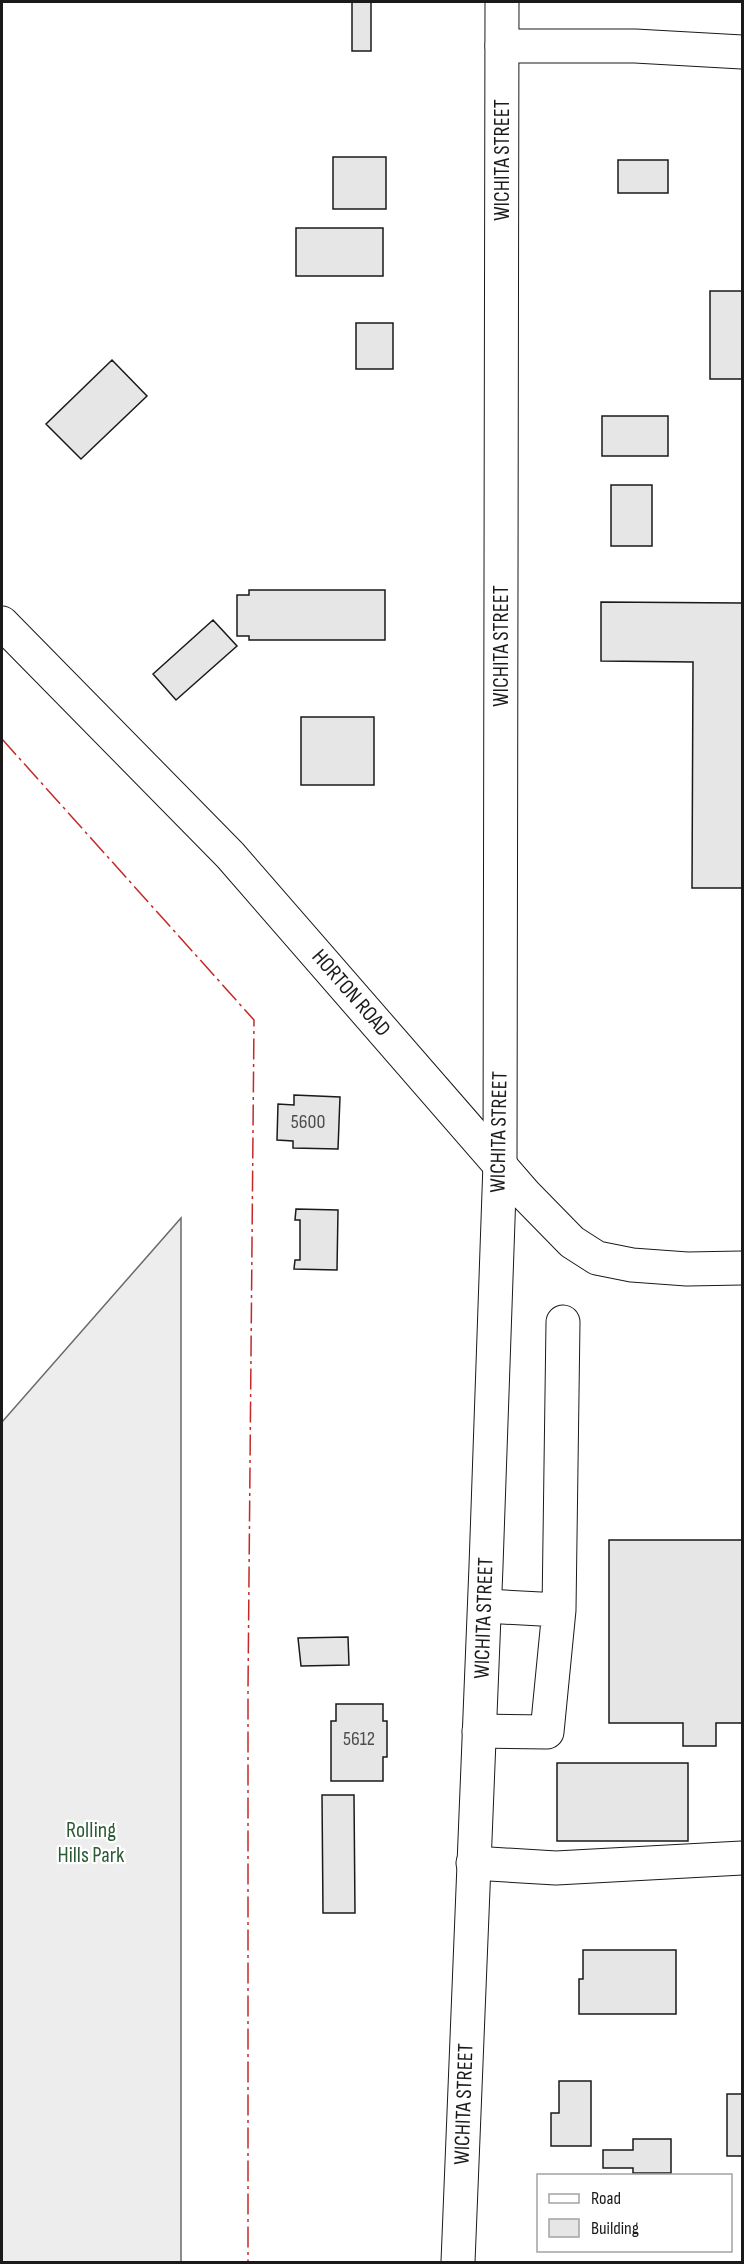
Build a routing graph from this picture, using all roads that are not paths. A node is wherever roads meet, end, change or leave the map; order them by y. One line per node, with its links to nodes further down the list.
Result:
1 (502, 2): 2 (main road, WICHITA STREET)
2 (502, 46): 3 (main road); 5 (main road, WICHITA STREET)
3 (742, 52)
4 (2, 623): 5 (main road, HORTON ROAD)
5 (500, 1163): 6 (main road, HORTON ROAD); 8 (main road, WICHITA STREET)
6 (742, 1268)
7 (563, 1322): 9 (main road)
8 (484, 1606): 9 (main road); 10 (main road, WICHITA STREET)
9 (560, 1610): 10 (main road)
10 (479, 1731): 12 (main road, WICHITA STREET)
11 (742, 1858): 12 (main road)
12 (473, 1863): 13 (main road, WICHITA STREET)
13 (458, 2262)

